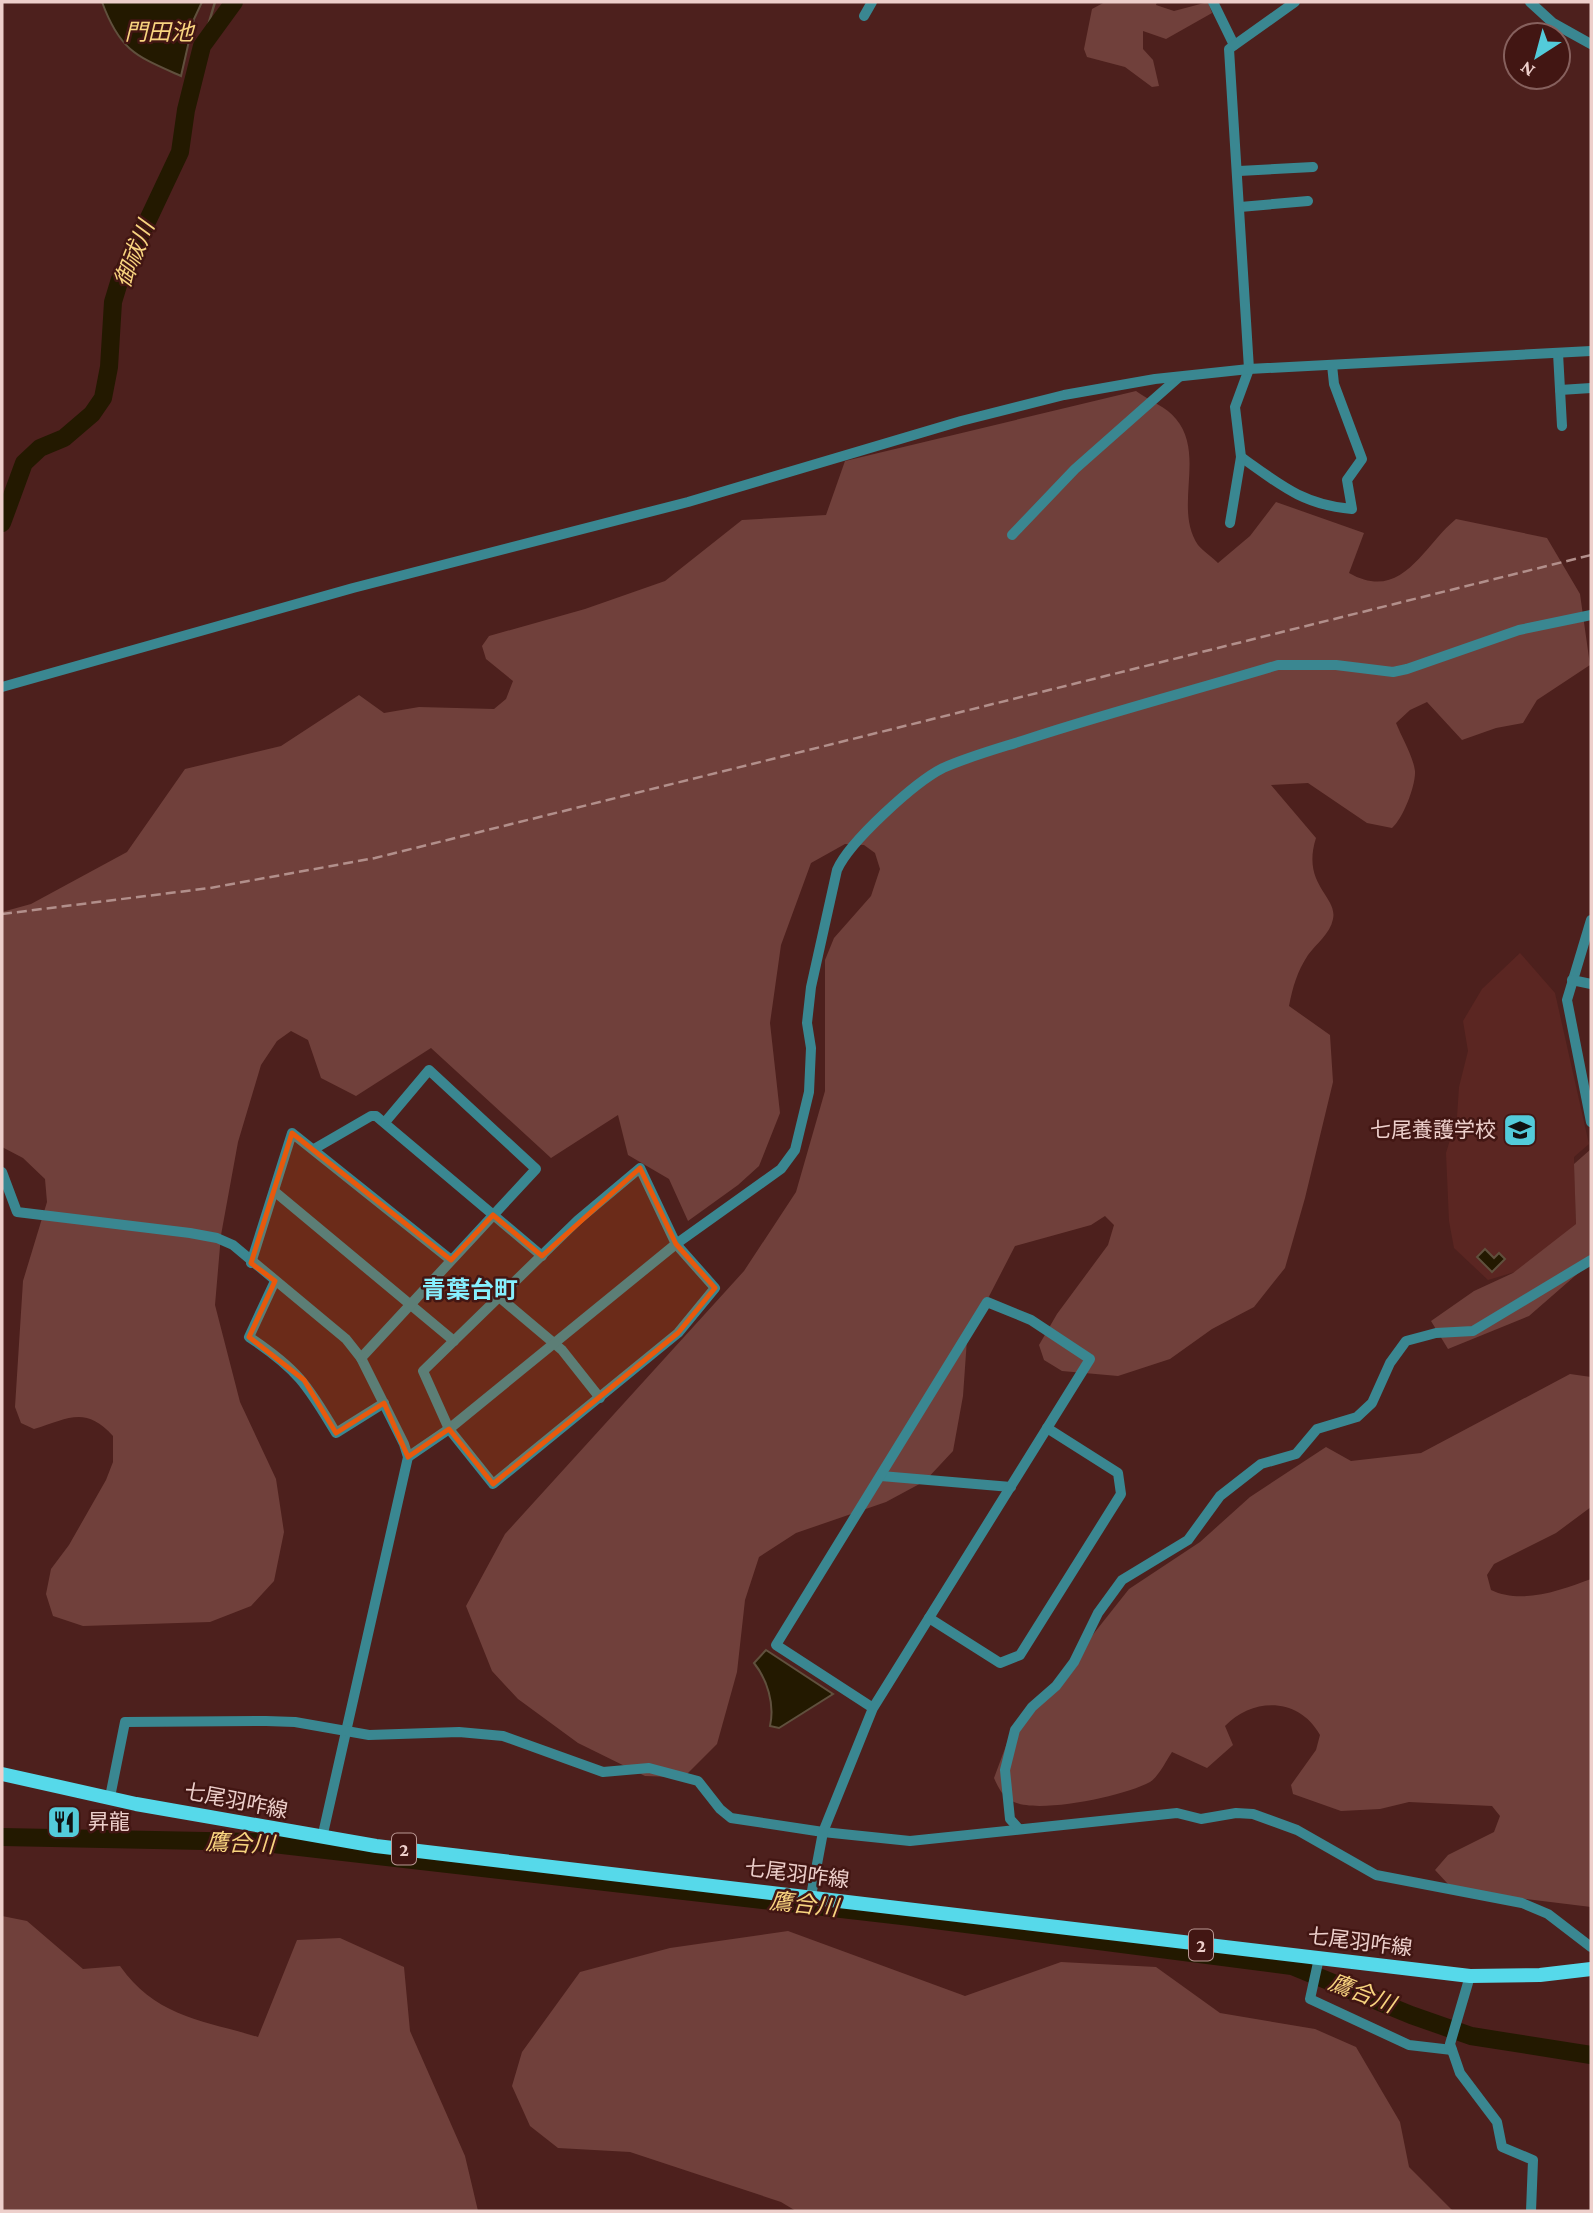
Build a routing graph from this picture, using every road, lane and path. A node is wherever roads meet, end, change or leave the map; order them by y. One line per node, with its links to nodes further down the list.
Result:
1 (872, 2): 5 (street)
2 (1213, 2): 7 (street)
3 (1295, 2): 7 (street)
4 (1530, 2): 6 (street)
5 (864, 16)
6 (1591, 44)
7 (1234, 45): 9 (street)
8 (1313, 167): 9 (street)
9 (1239, 171): 11 (street)
10 (1308, 201): 11 (street)
11 (1240, 207): 15 (street)
12 (1591, 351): 13 (street)
13 (1558, 353): 14 (street); 18 (street)
14 (1332, 365): 15 (street); 20 (street)
15 (1249, 369): 16 (street); 20 (street)
16 (1179, 377): 22 (street); 24 (street)
17 (1591, 388): 18 (street)
18 (1560, 390): 19 (street)
19 (1562, 426)
20 (1241, 457): 21 (street)
21 (1230, 523)
22 (1012, 535)
23 (1591, 615): 34 (street)
24 (2, 687)
25 (1591, 920): 26 (street)
26 (1572, 980): 27 (street); 29 (street)
27 (1591, 984)
28 (386, 1121): 30 (street); 33 (street); 33 (street)
29 (1591, 1122)
30 (314, 1149): 32 (street); 36 (street)
31 (2, 1172): 38 (street)
32 (274, 1191): 38 (street); 41 (street)
33 (493, 1215): 35 (street); 36 (street)
34 (676, 1244): 35 (street); 43 (street); 45 (street)
35 (542, 1256): 40 (street)
36 (451, 1260): 41 (street)
37 (1591, 1260): 57 (street)
38 (251, 1263): 39 (street)
39 (275, 1281): 44 (street); 46 (street)
40 (498, 1296): 42 (street); 43 (street)
41 (410, 1303): 42 (street); 44 (street)
42 (454, 1341): 48 (street)
43 (555, 1343): 45 (street); 48 (street)
44 (361, 1358): 46 (street)
45 (600, 1398): 48 (street)
46 (384, 1403): 49 (street)
47 (1047, 1428): 50 (street); 51 (street); 52 (street)
48 (449, 1429): 49 (street)
49 (408, 1457): 54 (street)
50 (881, 1476): 51 (street); 53 (street)
51 (1011, 1486): 52 (street)
52 (929, 1618): 53 (street)
53 (873, 1708): 58 (street)
54 (345, 1731): 56 (street); 58 (street); 59 (street)
55 (2, 1774): 56 (main road, 七尾羽咋線 / 2)
56 (110, 1797): 59 (main road, 七尾羽咋線 / 2)
57 (1019, 1829): 58 (street); 61 (street)
58 (823, 1832): 60 (street)
59 (322, 1838): 60 (main road, 七尾羽咋線 / 2)
60 (811, 1896): 62 (main road, 七尾羽咋線 / 2)
61 (1591, 1947)
62 (1319, 1959): 64 (main road, 七尾羽咋線 / 2); 65 (street)
63 (1591, 1969): 64 (main road, 七尾羽咋線 / 2)
64 (1470, 1976): 65 (street)
65 (1452, 2050): 66 (street)
66 (1531, 2211)

